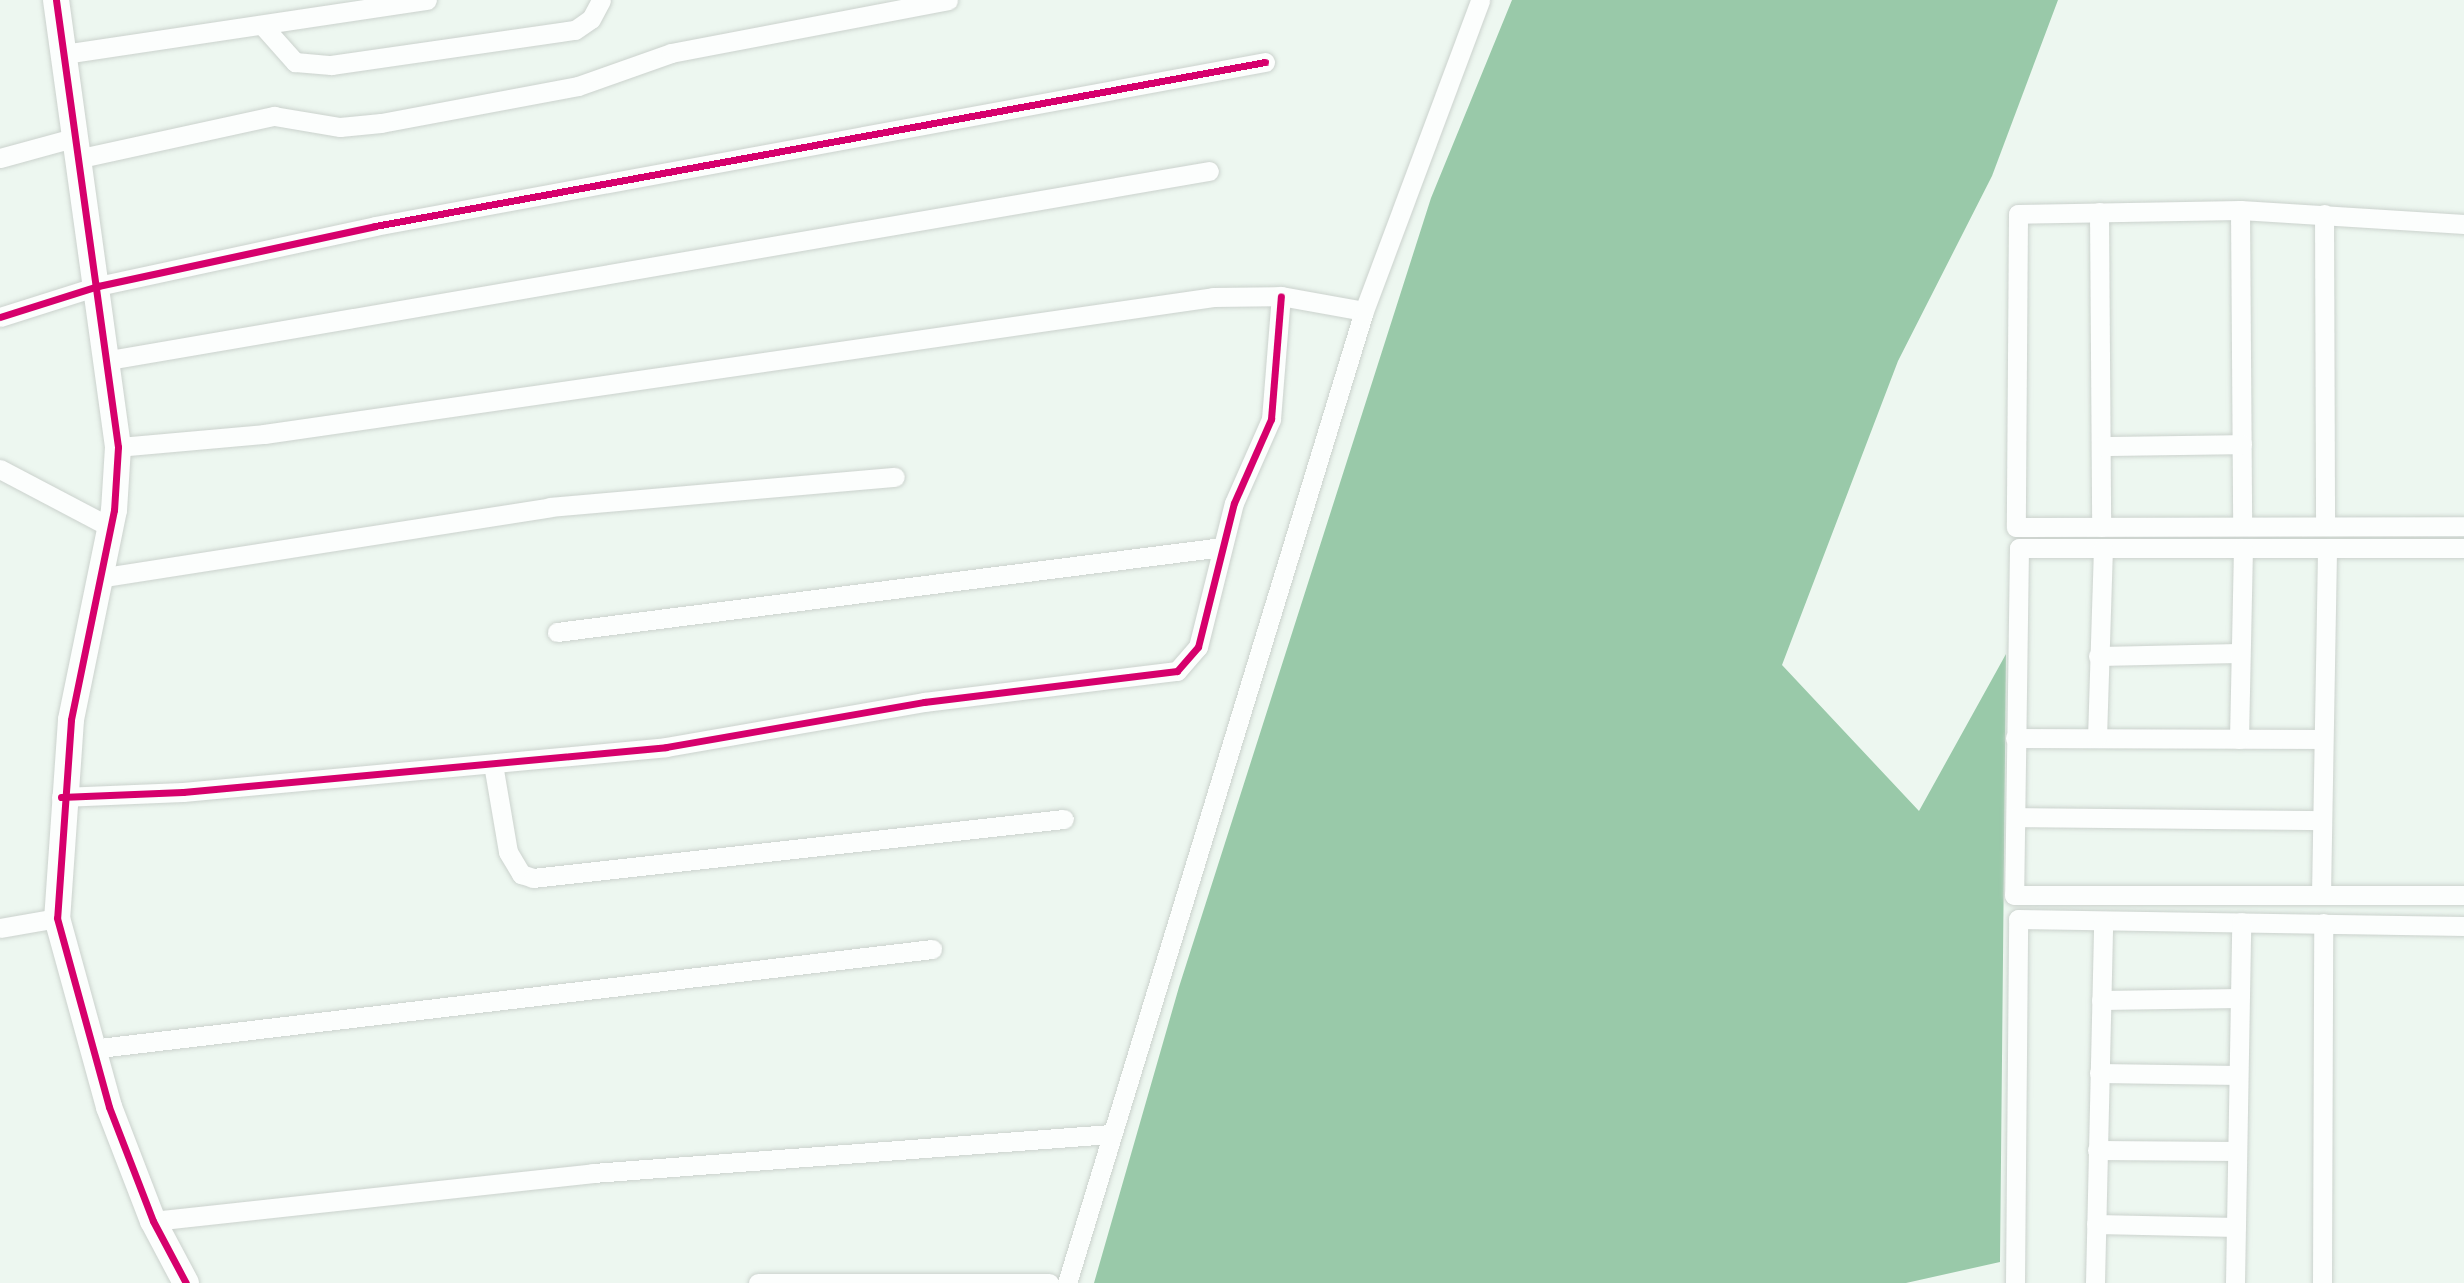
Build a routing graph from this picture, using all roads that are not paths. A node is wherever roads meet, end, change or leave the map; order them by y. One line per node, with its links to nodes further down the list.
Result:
1 (56, 0): 7 (street)
2 (427, 0): 6 (street)
3 (601, 0): 6 (street)
4 (948, 0): 9 (street)
5 (1480, 0): 18 (street)
6 (262, 25): 7 (street)
7 (64, 54): 9 (street)
8 (1265, 62): 16 (street)
9 (79, 147): 10 (street); 16 (street)
10 (0, 158)
11 (1209, 171): 20 (street)
12 (2240, 210): 13 (street); 14 (street); 21 (street)
13 (2099, 212): 22 (street); 30 (street)
14 (2324, 214): 15 (street); 26 (street)
15 (2464, 224)
16 (98, 286): 19 (street); 20 (street)
17 (1282, 296): 18 (street); 23 (street); 31 (street)
18 (1364, 311): 63 (street)
19 (0, 317)
20 (109, 360): 23 (street)
21 (2242, 444): 22 (street); 27 (street)
22 (2101, 446): 30 (street)
23 (118, 447): 29 (street)
24 (0, 470): 29 (street)
25 (895, 477): 36 (street)
26 (2325, 525): 27 (street); 28 (street)
27 (2242, 526): 30 (street)
28 (2464, 526)
29 (110, 527): 36 (street)
30 (2101, 527)
31 (1222, 547): 37 (street); 44 (street)
32 (2103, 548): 33 (street); 39 (street); 40 (street)
33 (2243, 548): 34 (street); 38 (street)
34 (2327, 548): 35 (street); 43 (street)
35 (2464, 548)
36 (99, 578): 45 (street)
37 (557, 632)
38 (2240, 653): 39 (street); 42 (street)
39 (2098, 656): 41 (street)
40 (2015, 738): 41 (street); 46 (street)
41 (2097, 738): 42 (street)
42 (2239, 739): 43 (street)
43 (2322, 739): 48 (street)
44 (493, 764): 45 (street); 47 (street)
45 (61, 797): 51 (street)
46 (2016, 817): 48 (street); 49 (street)
47 (1064, 818)
48 (2322, 820): 49 (street)
49 (2321, 895): 50 (street)
50 (2464, 895)
51 (57, 918): 56 (street); 60 (street)
52 (2103, 920): 53 (street); 59 (street); 73 (street)
53 (2241, 922): 54 (street); 58 (street)
54 (2323, 923): 55 (street); 76 (street)
55 (2464, 926)
56 (0, 928)
57 (932, 949): 60 (street)
58 (2239, 998): 59 (street); 62 (street)
59 (2101, 1000): 61 (street)
60 (91, 1049): 66 (street)
61 (2099, 1073): 62 (street); 64 (street)
62 (2238, 1075): 65 (street)
63 (1110, 1134): 66 (street); 72 (street)
64 (2097, 1150): 65 (street); 67 (street)
65 (2237, 1151): 68 (street)
66 (153, 1221): 69 (street)
67 (2096, 1224): 68 (street); 74 (street)
68 (2236, 1227): 75 (street)
69 (186, 1283)
70 (758, 1283): 71 (street)
71 (1049, 1283)
72 (1067, 1283)
73 (2015, 1283)
74 (2095, 1283)
75 (2235, 1283)
76 (2322, 1283)

